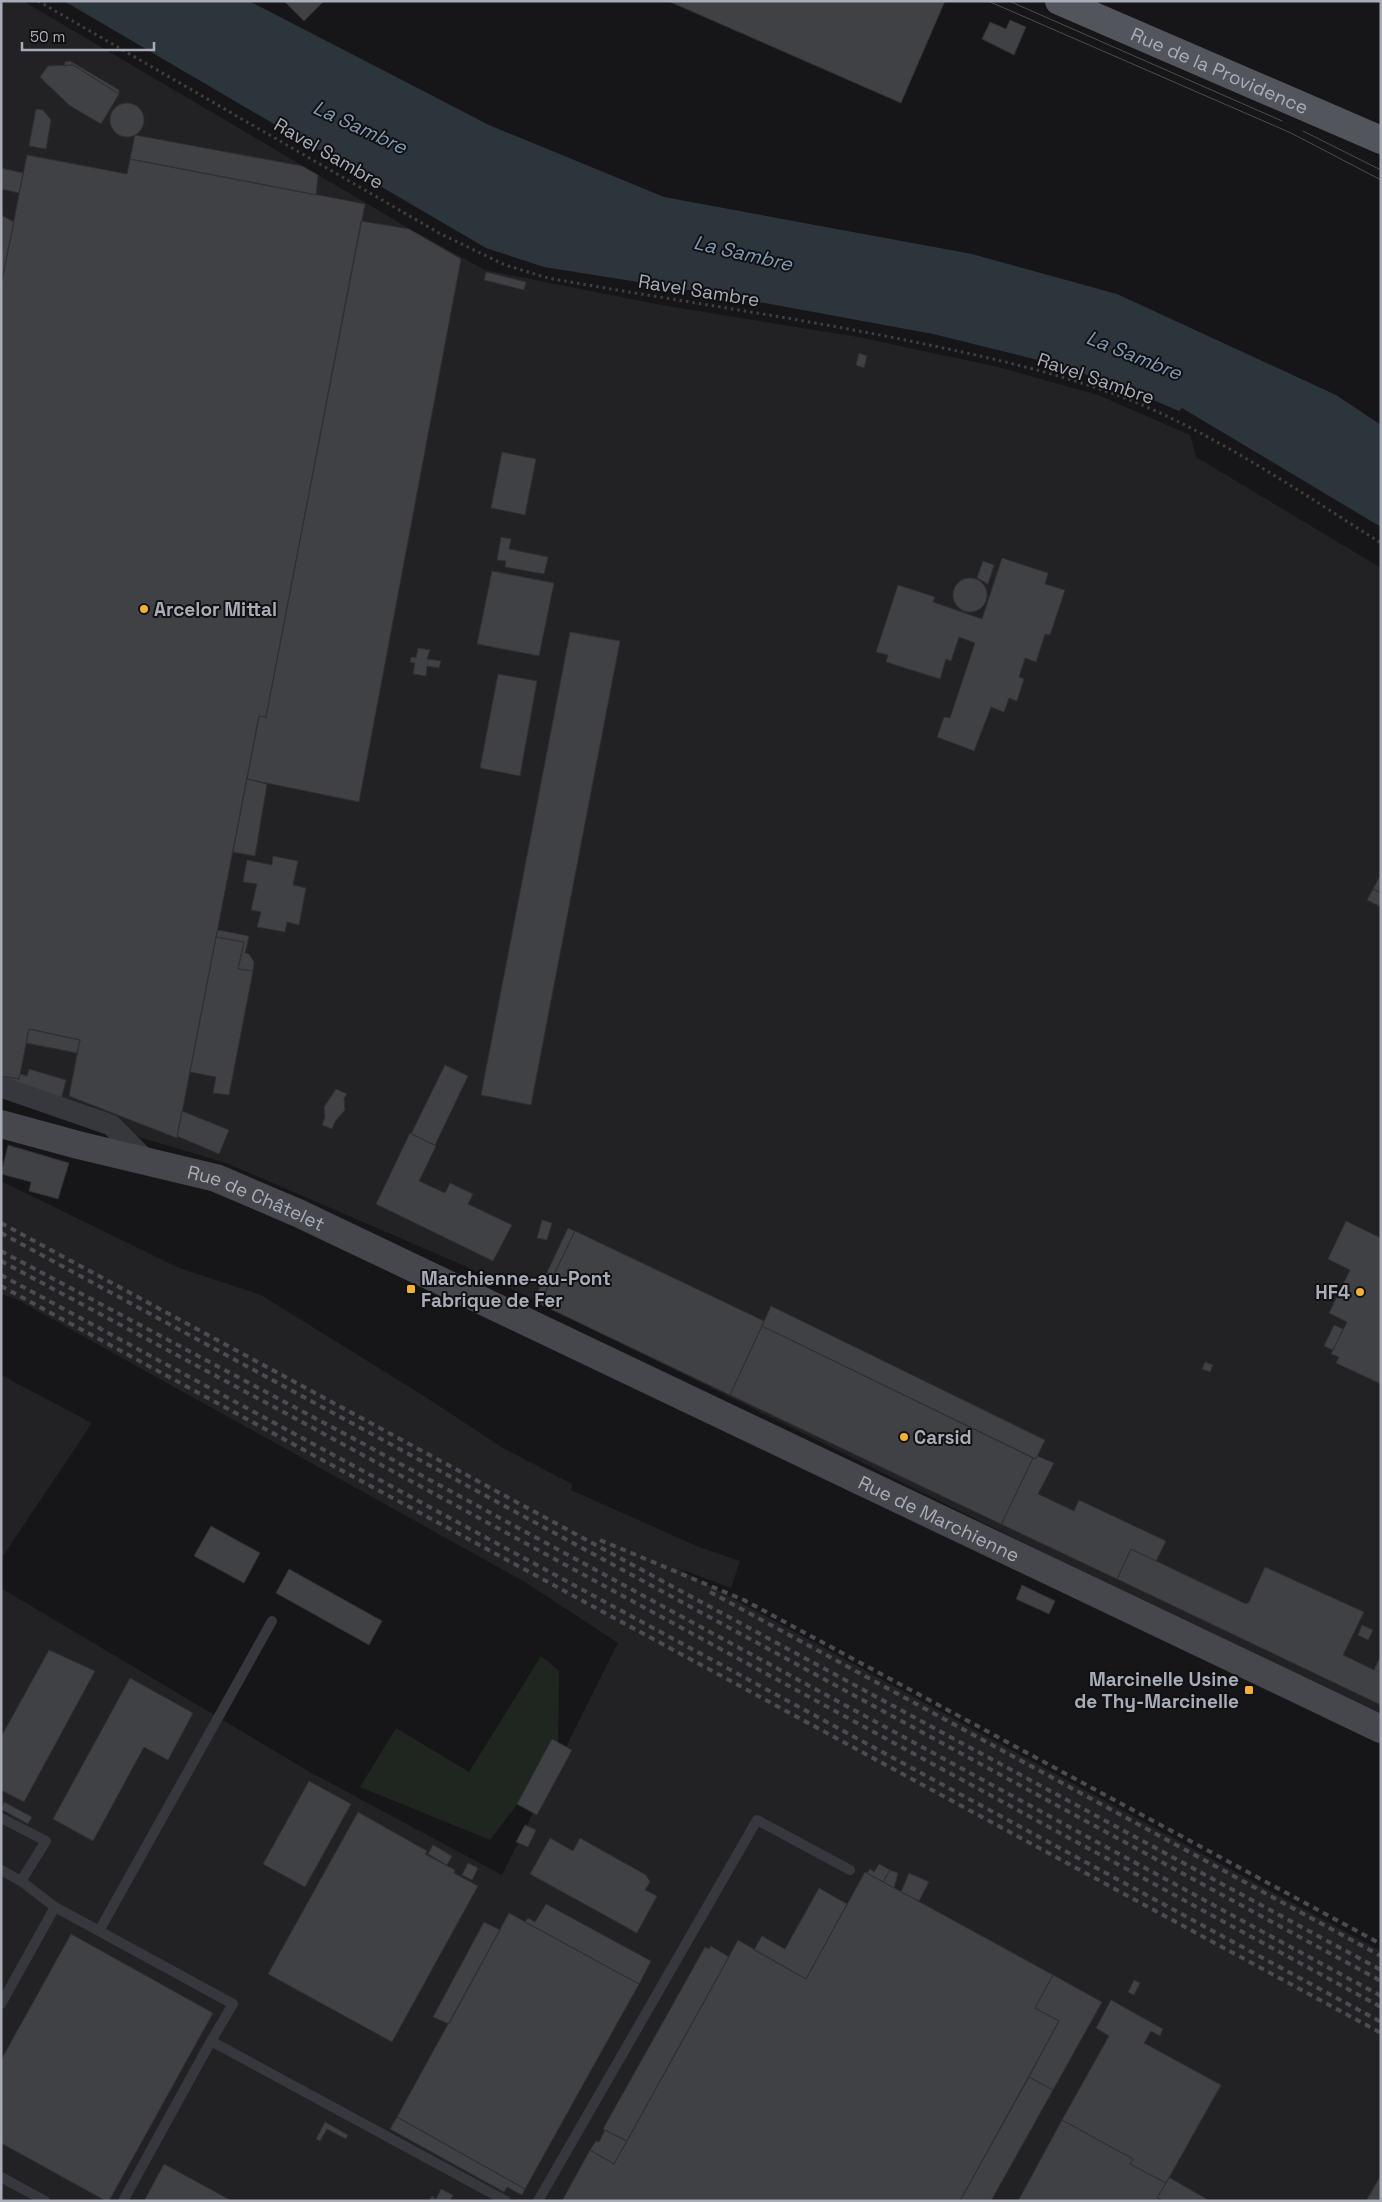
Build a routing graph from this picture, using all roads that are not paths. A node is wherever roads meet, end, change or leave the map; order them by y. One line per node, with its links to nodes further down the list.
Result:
1 (1059, 1): 2 (main road, Rue de la Providence)
2 (1381, 140)
3 (1, 1087): 5 (street)
4 (1, 1124): 5 (main road, Rue de Châtelet)
5 (148, 1162): 6 (main road, Rue de Châtelet)
6 (498, 1308): 8 (main road, Rue de Marchienne)
7 (272, 1621): 14 (lane)
8 (1381, 1729)
9 (1, 1818): 12 (lane)
10 (1, 1870): 12 (lane)
11 (850, 1870): 21 (lane)
12 (21, 1881): 13 (lane)
13 (55, 1907): 14 (lane); 15 (lane)
14 (98, 1931): 16 (lane)
15 (1, 2004)
16 (211, 2041): 19 (lane); 20 (lane)
17 (1, 2177): 18 (lane)
18 (44, 2201)
19 (123, 2201)
20 (506, 2201)
21 (538, 2201)

